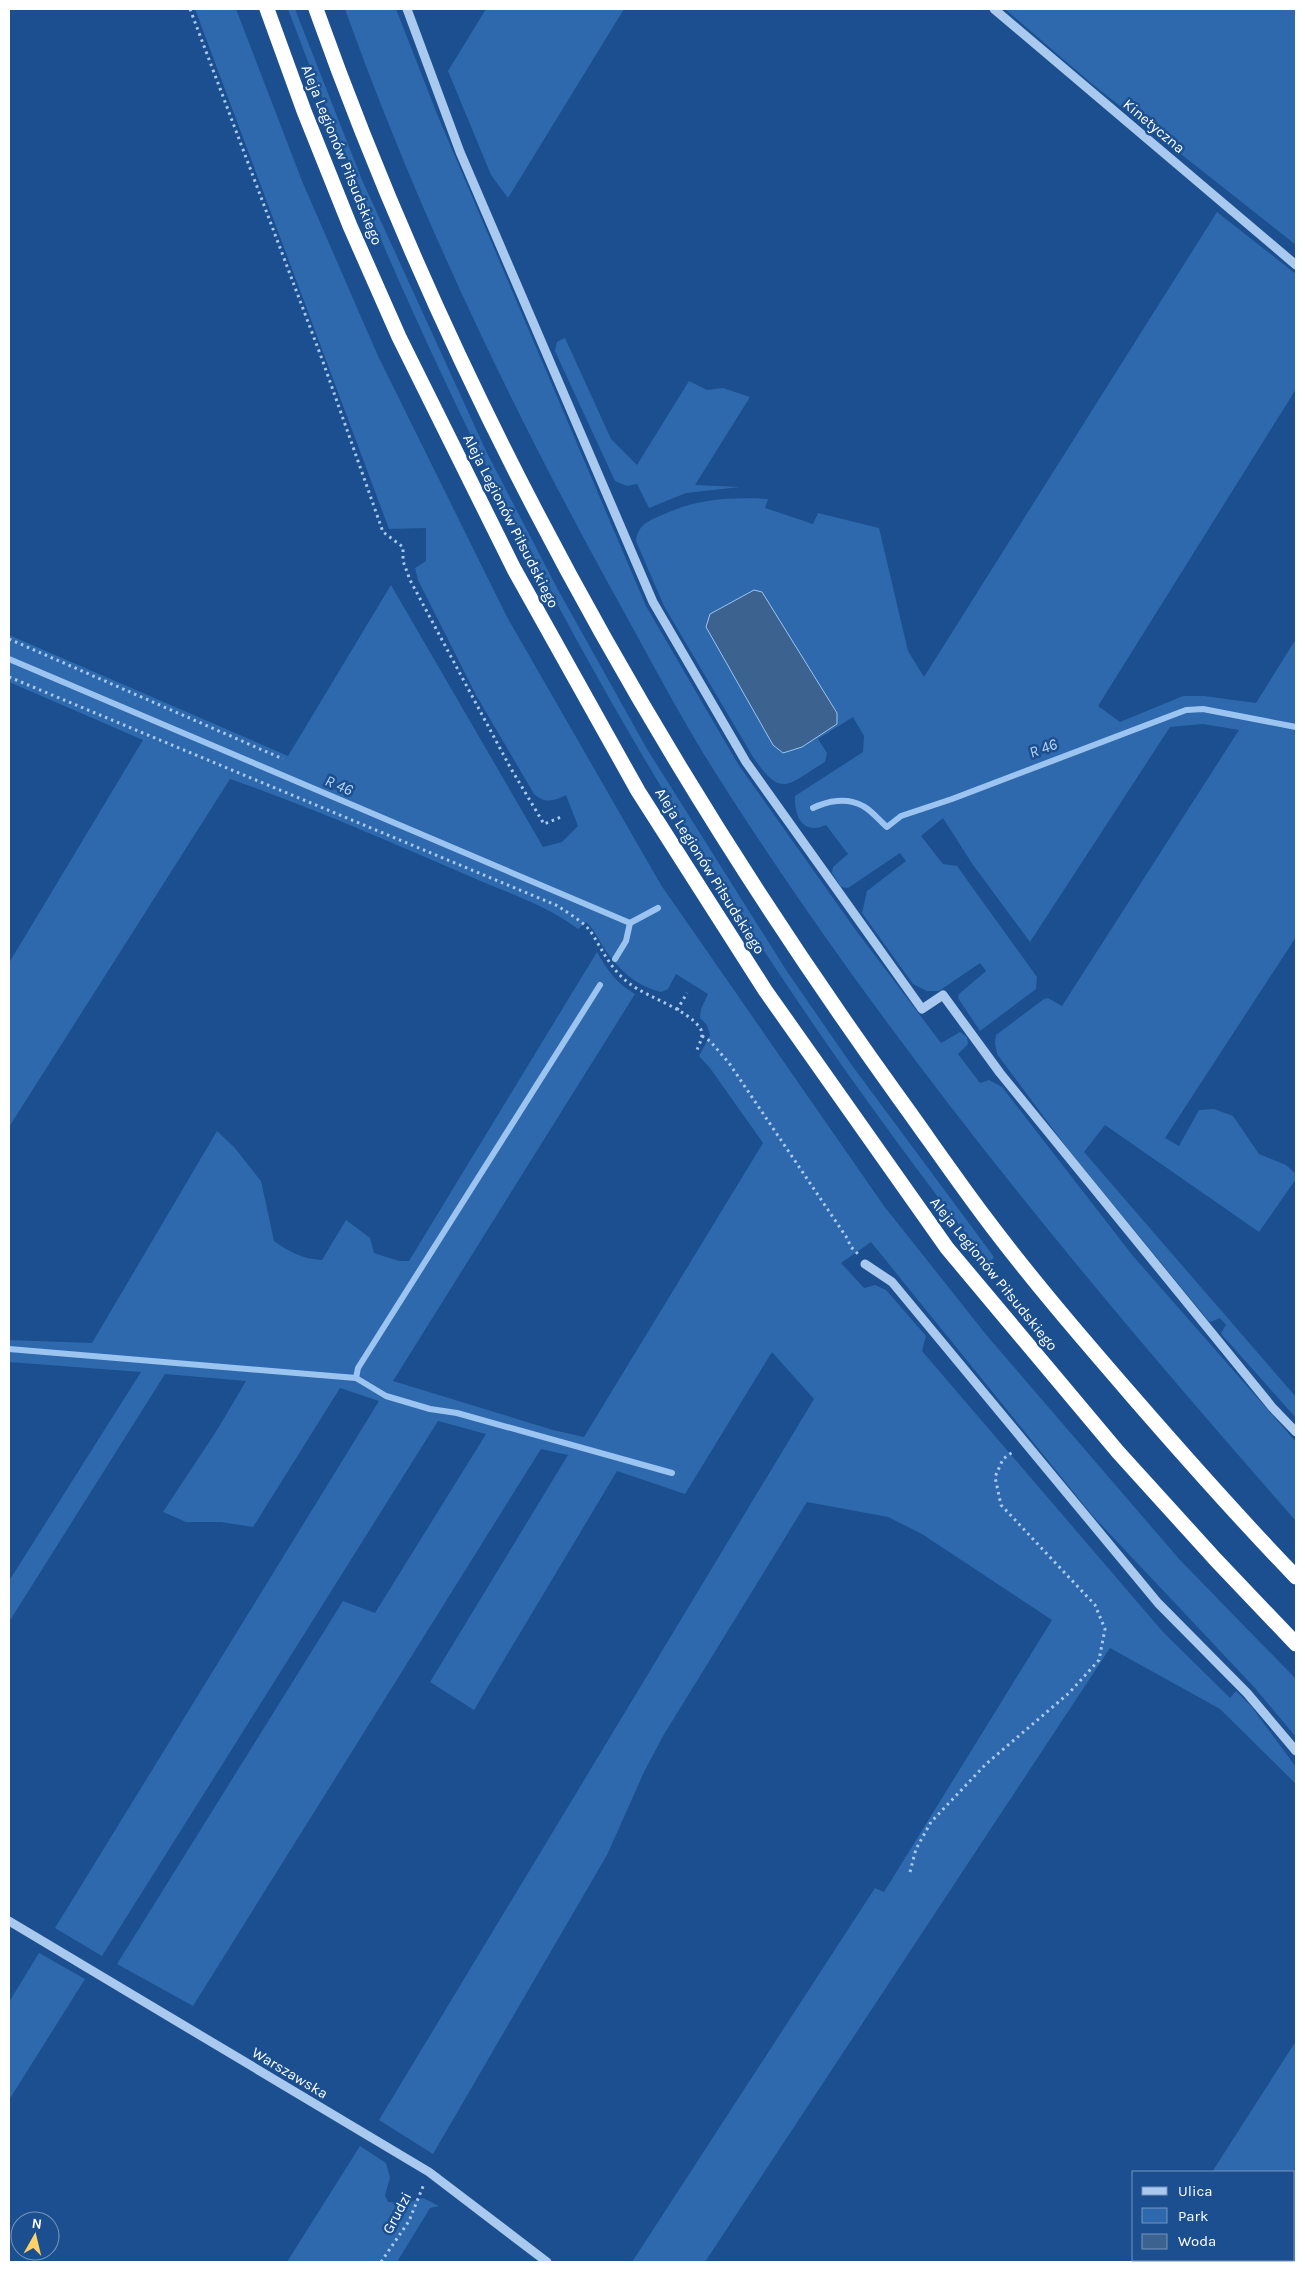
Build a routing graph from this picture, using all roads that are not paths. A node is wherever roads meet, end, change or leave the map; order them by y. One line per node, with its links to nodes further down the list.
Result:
1 (267, 9): 9 (highway, Aleja Legionów Piłsudskiego)
2 (316, 9): 8 (highway, Aleja Legionów Piłsudskiego)
3 (407, 9): 7 (street)
4 (994, 9): 5 (street, Kinetyczna)
5 (1296, 265)
6 (865, 1264): 10 (street)
7 (1296, 1432)
8 (1296, 1577)
9 (1296, 1644)
10 (1296, 1751)
11 (9, 1920): 12 (street, Warszawska)
12 (547, 2262)

